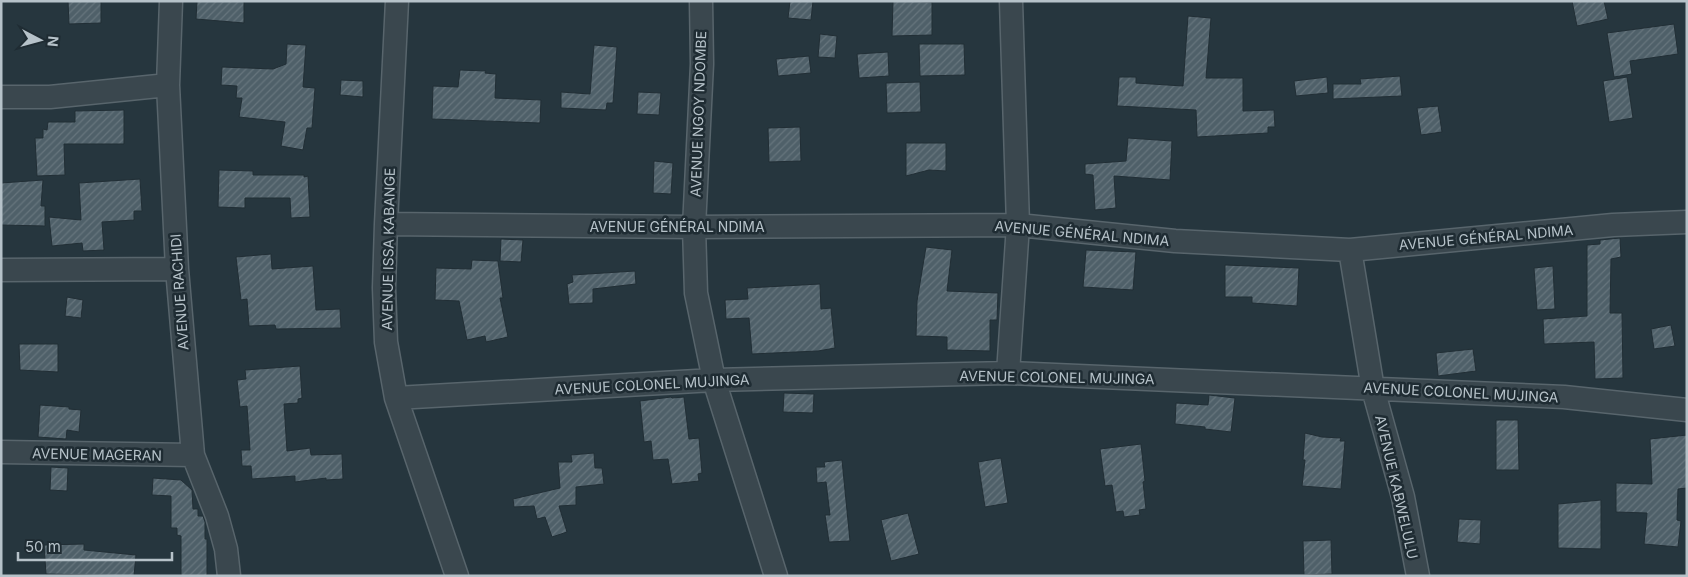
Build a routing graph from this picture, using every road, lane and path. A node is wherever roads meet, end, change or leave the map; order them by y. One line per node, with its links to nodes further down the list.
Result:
1 (171, 1): 5 (street, AVENUE RACHIDI)
2 (397, 1): 8 (street, AVENUE ISSA KABANGE)
3 (702, 1): 10 (street, AVENUE NGOY NDOMBE)
4 (1010, 1): 9 (street)
5 (168, 85): 6 (street); 12 (street, AVENUE RACHIDI)
6 (1, 97)
7 (1687, 222): 11 (street, AVENUE GÉNÉRAL NDIMA)
8 (386, 224): 10 (street, AVENUE GÉNÉRAL NDIMA); 17 (street, AVENUE ISSA KABANGE)
9 (1018, 225): 10 (street, AVENUE GÉNÉRAL NDIMA); 11 (street, AVENUE GÉNÉRAL NDIMA); 14 (street)
10 (694, 227): 15 (street, AVENUE NGOY NDOMBE)
11 (1350, 250): 16 (street, AVENUE KABWELULU)
12 (177, 269): 13 (street); 20 (street, AVENUE RACHIDI)
13 (1, 270)
14 (1008, 373): 15 (street, AVENUE COLONEL MUJINGA); 16 (street, AVENUE COLONEL MUJINGA)
15 (714, 380): 17 (street, AVENUE COLONEL MUJINGA); 23 (street, AVENUE NGOY NDOMBE)
16 (1374, 388): 18 (street, AVENUE COLONEL MUJINGA); 24 (street, AVENUE KABWELULU)
17 (396, 398): 22 (street, AVENUE ISSA KABANGE)
18 (1687, 410)
19 (1, 452): 20 (street, AVENUE MAGERAN)
20 (193, 455): 21 (street, AVENUE RACHIDI)
21 (228, 576)
22 (456, 576)
23 (776, 576)
24 (1418, 576)

